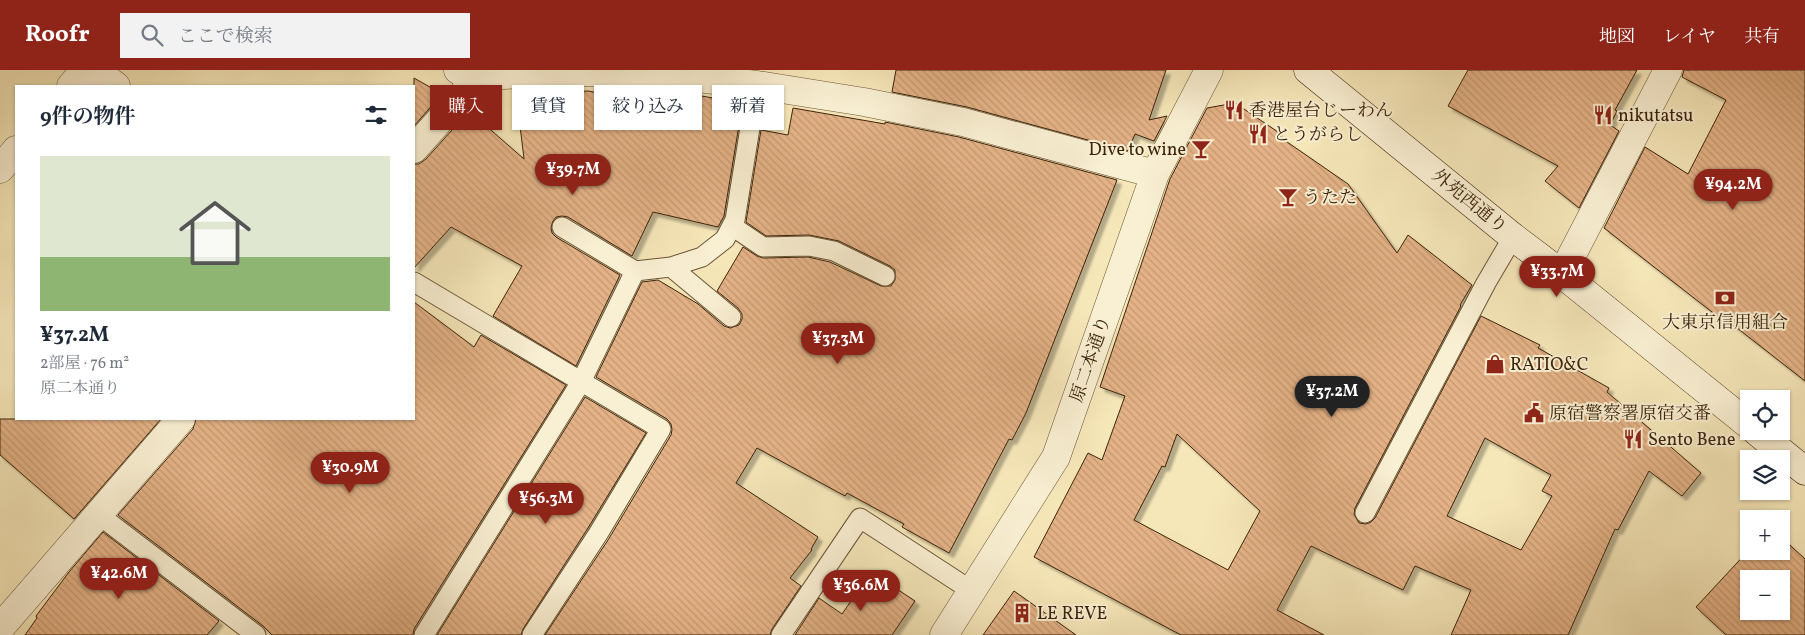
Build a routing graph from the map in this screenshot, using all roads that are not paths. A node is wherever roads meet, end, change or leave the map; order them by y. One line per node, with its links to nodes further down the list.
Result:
1 (85, 70): 7 (street)
2 (94, 70): 8 (street)
3 (1209, 70): 15 (street, 原二本通り)
4 (1308, 70): 18 (street, 外苑西通り)
5 (1668, 70): 21 (street)
6 (466, 73): 9 (street); 12 (street)
7 (72, 85)
8 (115, 85)
9 (757, 85)
10 (784, 89): 15 (street)
11 (750, 130): 17 (lane)
12 (415, 148)
13 (15, 151): 14 (street)
14 (0, 169)
15 (1155, 174): 32 (street, 原二本通り)
16 (562, 226): 20 (lane)
17 (732, 226): 19 (lane); 22 (lane)
18 (1513, 238): 21 (street, 外苑西通り); 30 (lane)
19 (671, 267): 20 (lane); 24 (lane)
20 (635, 271): 25 (lane)
21 (1562, 274): 26 (street, 外苑西通り)
22 (884, 276)
23 (415, 283): 25 (lane)
24 (731, 317)
25 (581, 382): 35 (lane); 36 (lane)
26 (1740, 418)
27 (180, 420): 31 (street)
28 (1767, 440): 29 (street)
29 (1805, 471)
30 (1364, 513)
31 (99, 515): 33 (street); 34 (lane)
32 (972, 590): 37 (lane); 38 (street, 原二本通り)
33 (0, 628)
34 (256, 635)
35 (424, 635)
36 (532, 635)
37 (781, 635)
38 (944, 635)

